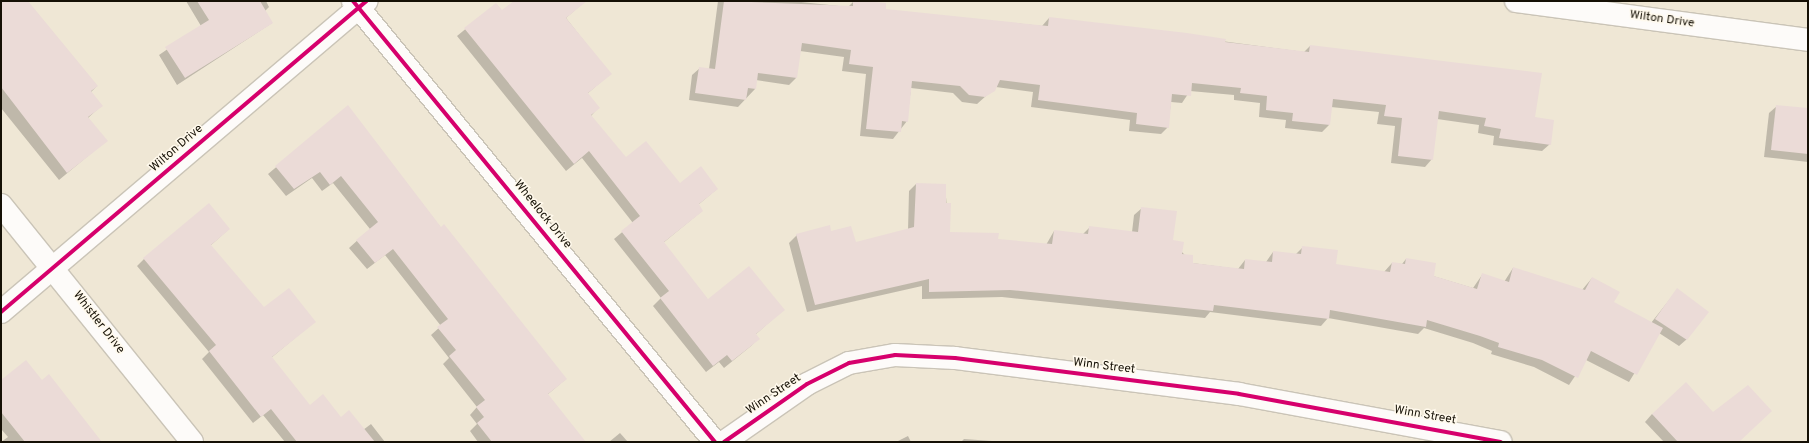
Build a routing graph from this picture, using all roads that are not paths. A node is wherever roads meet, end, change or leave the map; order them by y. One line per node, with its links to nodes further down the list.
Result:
1 (1516, 1): 3 (street, Wilton Drive)
2 (359, 3): 5 (street, Wilton Drive); 8 (street, Wheelock Drive)
3 (1808, 40)
4 (1, 205): 5 (street, Whistler Drive)
5 (54, 268): 6 (street, Wilton Drive); 7 (street, Whistler Drive)
6 (1, 312)
7 (192, 442)
8 (714, 442)
9 (724, 442): 10 (street, Winn Street)
10 (1502, 442)

